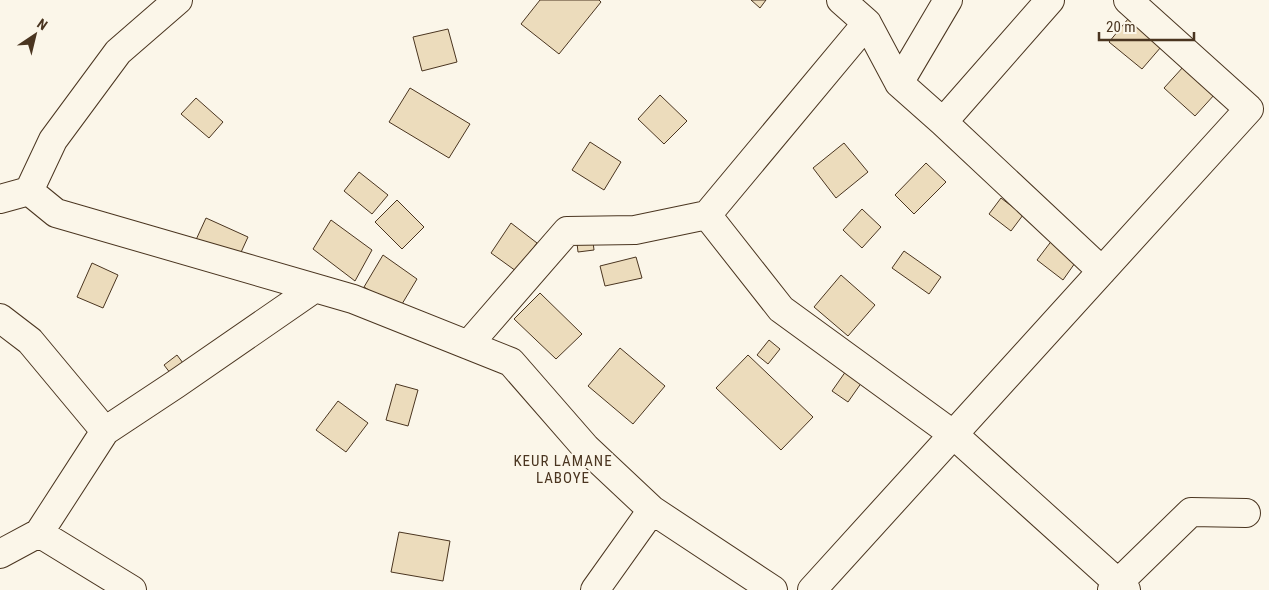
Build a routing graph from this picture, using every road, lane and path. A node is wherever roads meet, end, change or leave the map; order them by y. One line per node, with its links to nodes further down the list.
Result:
1 (178, 0): 10 (street)
2 (841, 0): 6 (street)
3 (948, 0): 7 (street)
4 (1050, 0): 9 (street)
5 (1128, 0): 8 (street)
6 (867, 23): 7 (street); 12 (street)
7 (899, 83): 9 (street)
8 (1259, 105): 13 (street)
9 (944, 122): 13 (street)
10 (28, 191): 11 (street); 14 (street)
11 (0, 200)
12 (707, 215): 16 (street); 18 (street)
13 (1102, 271): 18 (street)
14 (315, 288): 16 (street); 17 (street)
15 (0, 318): 17 (street)
16 (468, 345): 19 (street)
17 (105, 431): 21 (street)
18 (954, 435): 23 (street); 27 (street)
19 (652, 510): 25 (street); 26 (street)
20 (1246, 514): 23 (street)
21 (39, 534): 22 (street); 24 (street)
22 (0, 554)
23 (1119, 588)
24 (132, 590)
25 (594, 590)
26 (773, 590)
27 (812, 590)

